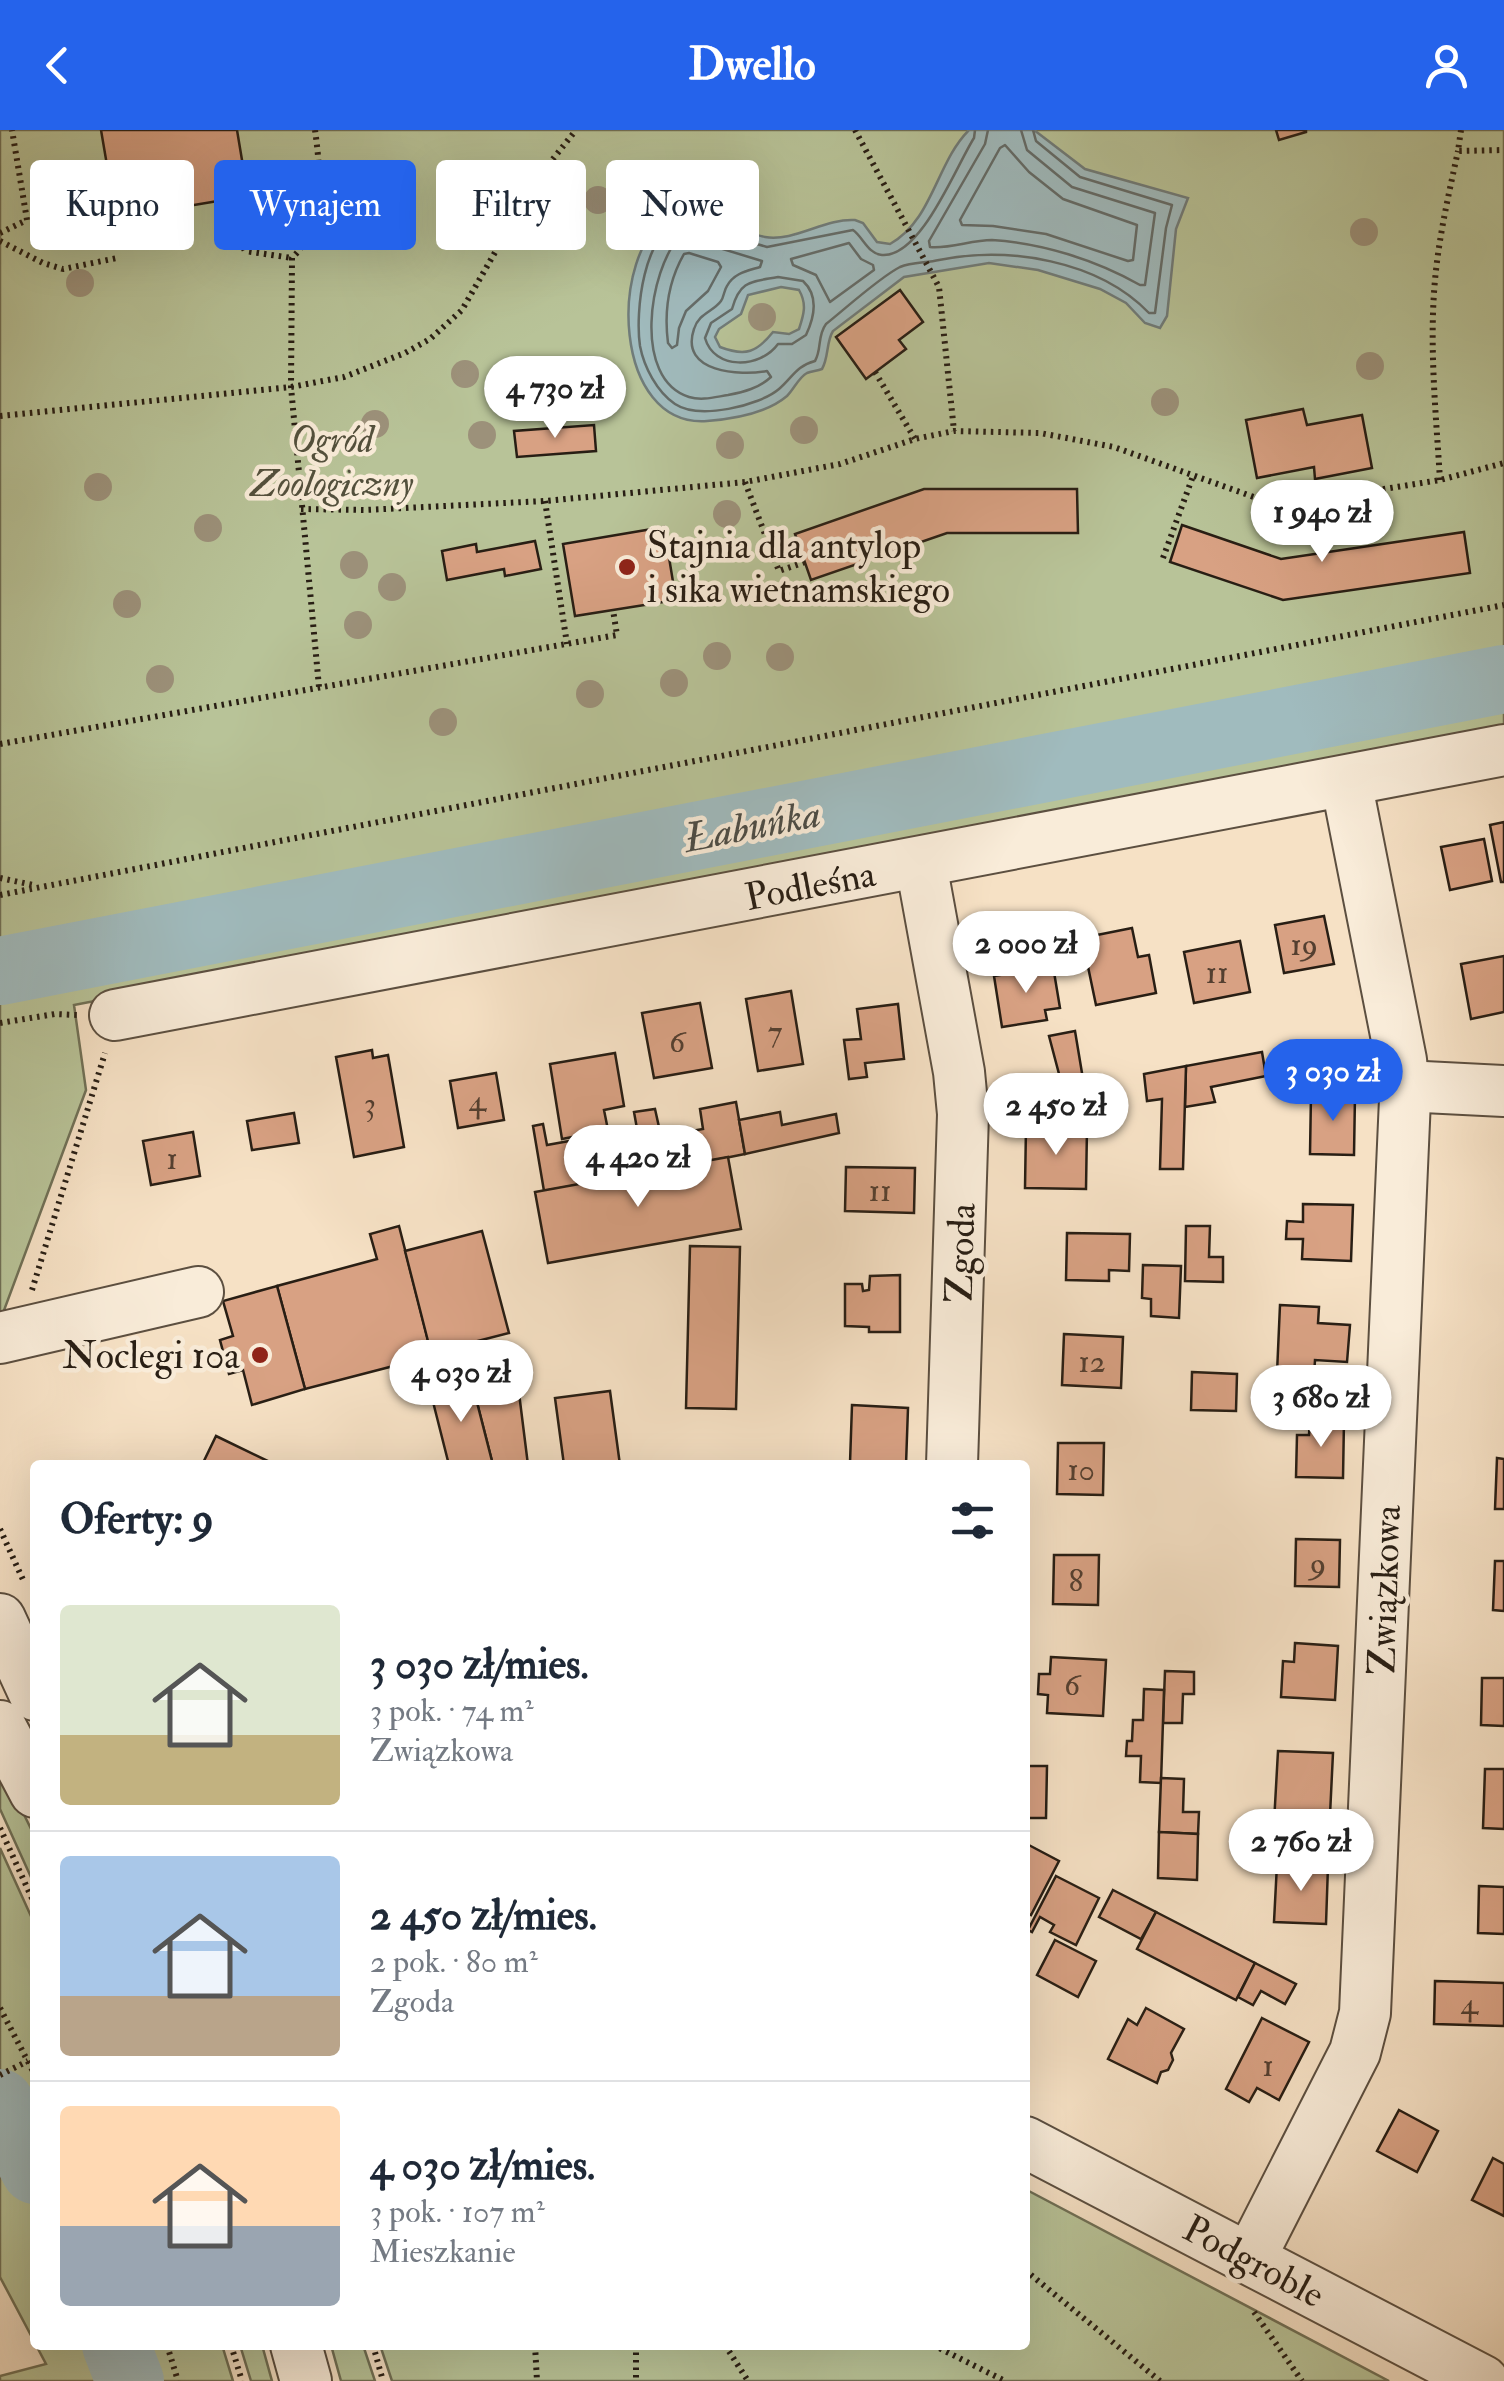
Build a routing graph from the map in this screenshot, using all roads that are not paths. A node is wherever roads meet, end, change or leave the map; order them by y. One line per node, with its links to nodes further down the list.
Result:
1 (1504, 750): 2 (street, Podleśna)
2 (1346, 781): 3 (street, Podleśna); 5 (street, Związkowa)
3 (921, 864): 4 (street, Podleśna); 9 (street, Zgoda)
4 (115, 1016)
5 (1404, 1086): 6 (street); 13 (street, Związkowa)
6 (1504, 1092)
7 (198, 1292): 8 (street)
8 (9, 1336)
9 (952, 1460)
10 (0, 1726): 11 (street)
11 (30, 1783)
12 (1030, 2145): 13 (street, Podgroble)
13 (1248, 2280): 16 (street, Podgroble)
14 (297, 2350): 15 (street)
15 (306, 2381)
16 (1482, 2381)

